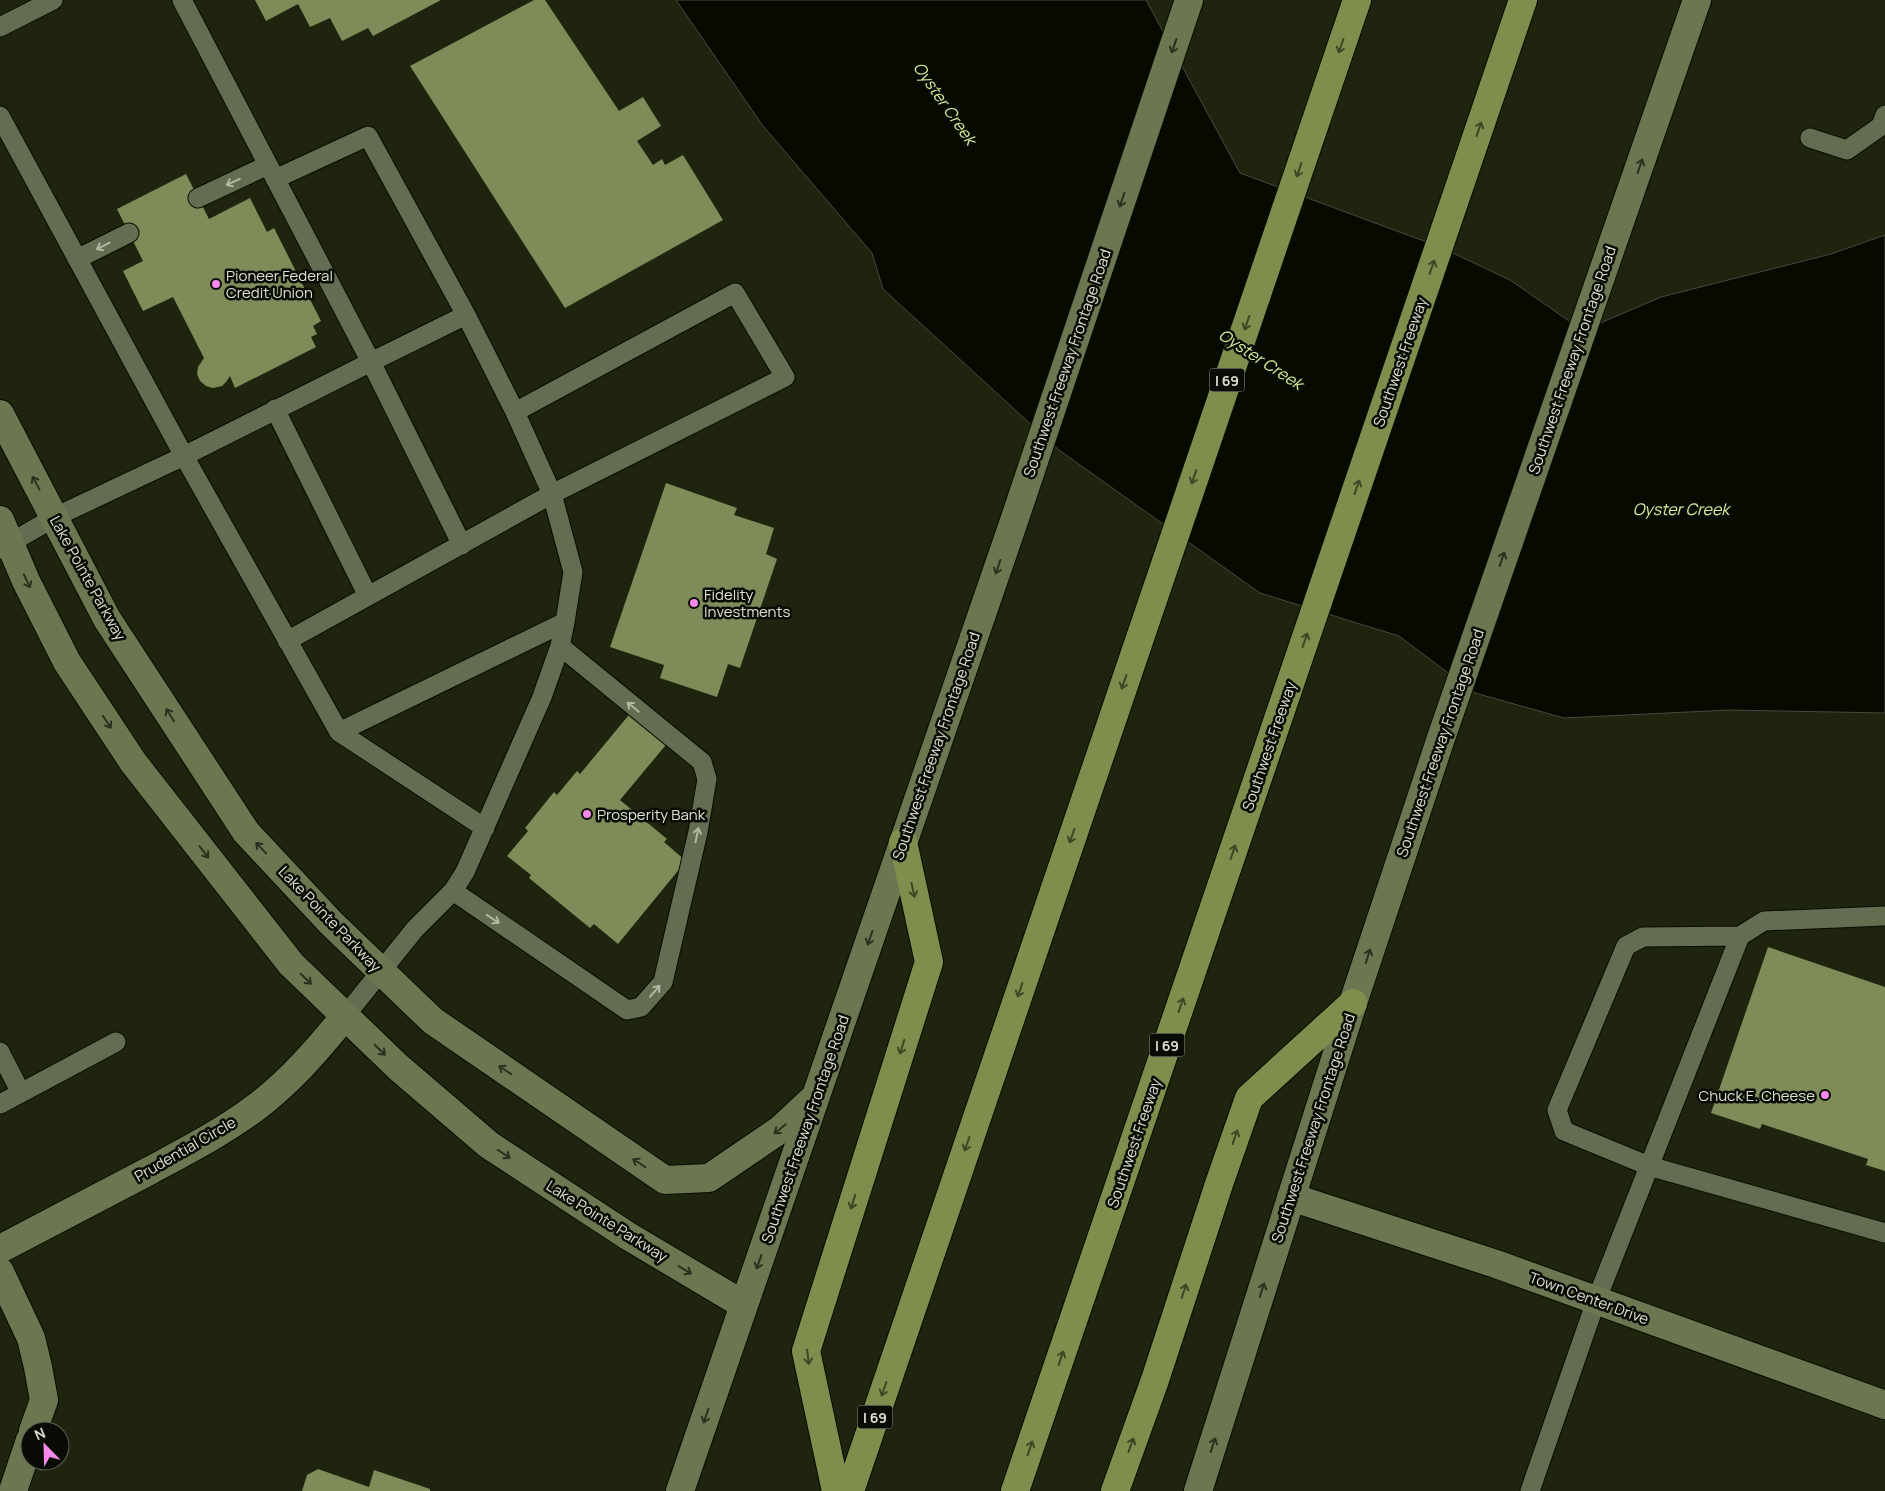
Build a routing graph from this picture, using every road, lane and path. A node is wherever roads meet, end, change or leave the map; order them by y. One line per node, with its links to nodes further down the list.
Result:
1 (53, 0): 7 (lane)
2 (182, 0): 11 (lane)
3 (1189, 0): 31 (street, Southwest Freeway Frontage Road, one-way to 31)
4 (1357, 0): 56 (highway, I 69, one-way to 56)
5 (1523, 0): 57 (highway, Southwest Freeway / I 69, one-way to 5)
6 (1697, 0): 36 (street, Southwest Freeway Frontage Road, one-way to 6)
7 (0, 27)
8 (1885, 115): 10 (lane)
9 (0, 116): 14 (lane)
10 (1810, 138)
11 (272, 172): 12 (lane, one-way to 12); 15 (lane); 16 (lane)
12 (198, 198)
13 (129, 233): 14 (lane, one-way to 14)
14 (77, 259): 20 (lane)
15 (466, 316): 16 (lane); 18 (lane)
16 (371, 362): 17 (lane); 24 (lane)
17 (275, 410): 20 (lane); 25 (lane)
18 (515, 412): 21 (lane); 21 (lane)
19 (0, 414): 22 (street, Lake Pointe Parkway, one-way to 19)
20 (184, 456): 22 (lane); 27 (lane)
21 (552, 494): 24 (lane); 26 (lane)
22 (54, 517): 23 (lane); 35 (street, Lake Pointe Parkway, one-way to 22)
23 (3, 538): 37 (street, Lake Pointe Parkway, one-way to 37)
24 (462, 545): 25 (lane)
25 (368, 596): 27 (lane)
26 (565, 622): 28 (lane); 29 (lane)
27 (287, 641): 29 (lane)
28 (560, 646): 30 (lane); 32 (lane, one-way to 28)
29 (339, 732): 30 (lane)
30 (485, 828): 32 (lane)
31 (903, 842): 41 (street, Southwest Freeway Frontage Road, one-way to 41); 55 (highway, one-way to 55)
32 (453, 891): 35 (lane)
33 (1885, 916): 34 (lane)
34 (1740, 936): 43 (lane); 43 (lane)
35 (381, 971): 37 (lane); 41 (street, Lake Pointe Parkway, one-way to 35)
36 (1353, 1003): 44 (street, Southwest Freeway Frontage Road); 58 (highway, one-way to 36)
37 (345, 1016): 46 (street, Prudential Circle); 49 (street, Lake Pointe Parkway, one-way to 49)
38 (116, 1042): 40 (lane)
39 (0, 1052): 40 (lane)
40 (21, 1093): 42 (lane)
41 (816, 1096): 49 (street, Southwest Freeway Frontage Road, one-way to 49)
42 (0, 1104)
43 (1649, 1166): 45 (lane); 48 (lane)
44 (1291, 1197): 48 (street, Town Center Drive); 59 (street, Southwest Freeway Frontage Road, one-way to 44)
45 (1885, 1232)
46 (0, 1249)
47 (0, 1272): 51 (street)
48 (1596, 1301): 50 (street, Town Center Drive); 60 (lane)
49 (744, 1305): 54 (street, Southwest Freeway Frontage Road, one-way to 54)
50 (1885, 1405)
51 (37, 1421)
52 (20, 1470): 53 (street)
53 (13, 1491)
54 (680, 1491)
55 (836, 1491)
56 (850, 1491)
57 (1015, 1491)
58 (1115, 1491)
59 (1198, 1491)
60 (1530, 1491)

